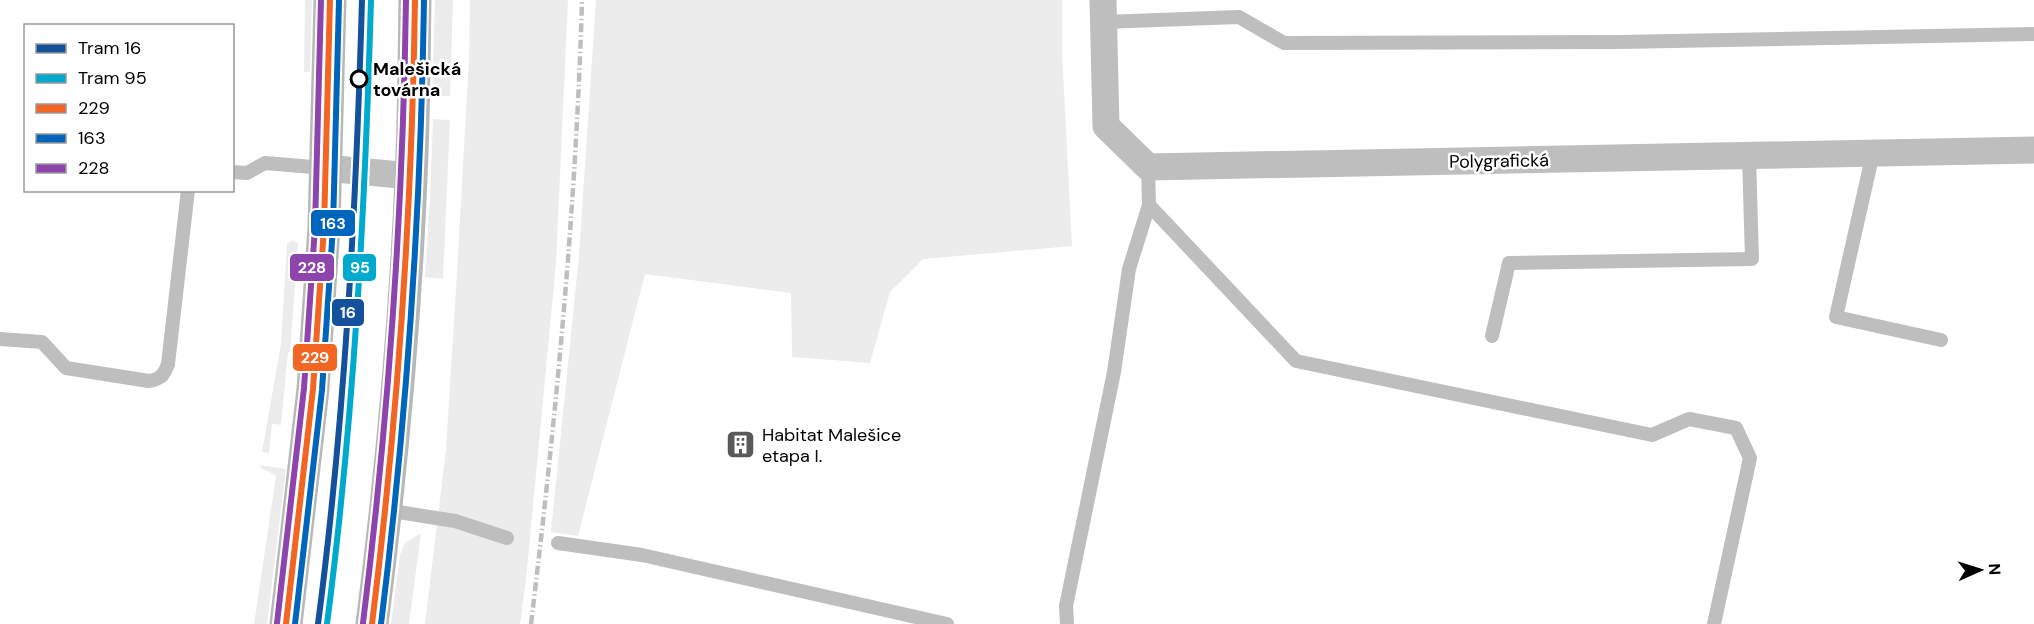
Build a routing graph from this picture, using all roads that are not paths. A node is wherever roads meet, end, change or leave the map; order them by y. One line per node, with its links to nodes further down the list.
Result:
1 (330, 0): 9 (main road)
2 (415, 0): 11 (main road)
3 (1103, 11): 4 (lane); 8 (street)
4 (2034, 34)
5 (2034, 150): 6 (street, Polygrafická)
6 (1873, 153): 7 (street, Polygrafická); 16 (lane)
7 (1749, 156): 8 (street, Polygrafická); 14 (lane)
8 (1148, 167): 13 (lane)
9 (325, 168): 10 (lane); 11 (street); 20 (main road)
10 (234, 172)
11 (411, 176): 17 (main road)
12 (188, 192): 15 (lane)
13 (1149, 205): 23 (lane); 24 (lane)
14 (1492, 336)
15 (0, 339)
16 (1941, 340)
17 (386, 510): 18 (lane); 21 (main road)
18 (507, 538)
19 (558, 543): 22 (lane)
20 (286, 624)
21 (372, 624)
22 (947, 624)
23 (1067, 624)
24 (1714, 624)

